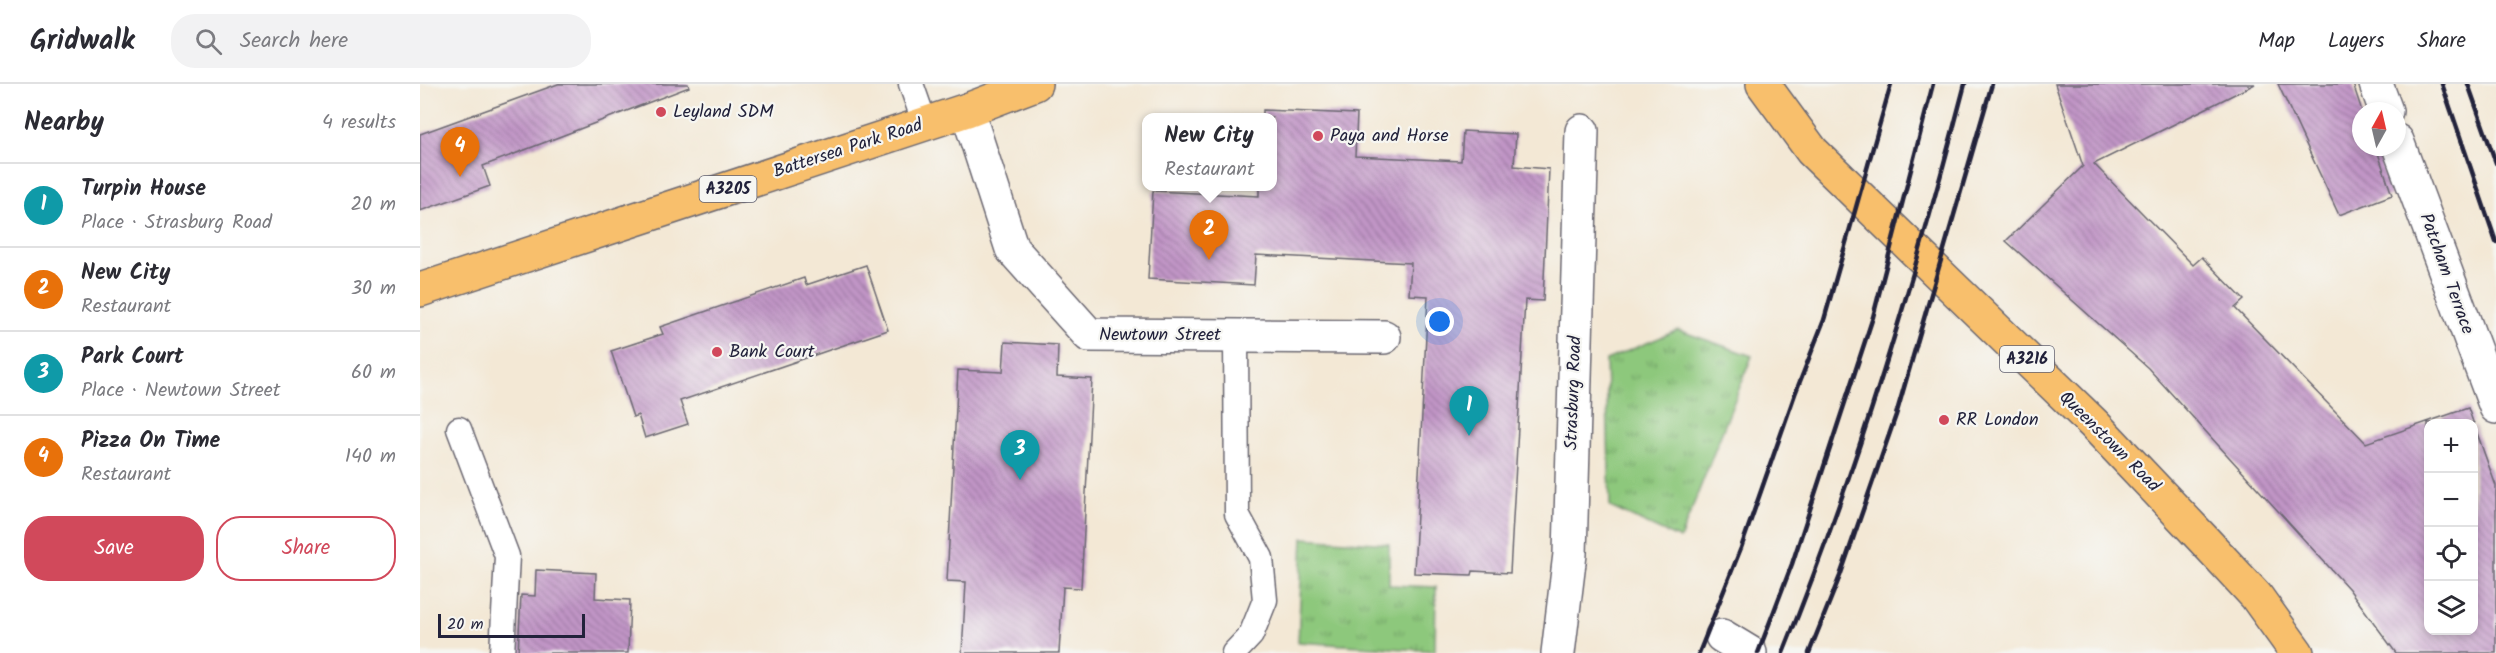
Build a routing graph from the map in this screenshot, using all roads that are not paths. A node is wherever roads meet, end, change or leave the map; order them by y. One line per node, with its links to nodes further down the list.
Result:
1 (911, 84): 7 (lane)
2 (1035, 84): 6 (main road, Battersea Park Road / A3205)
3 (1763, 84): 20 (main road, Queenstown Road / A3216)
4 (2376, 84): 5 (street)
5 (2383, 102)
6 (967, 110): 7 (main road, Battersea Park Road / A3205); 11 (street, Newtown Street)
7 (925, 124): 10 (main road, Battersea Park Road / A3205)
8 (1582, 131): 18 (street, Strasburg Road)
9 (2403, 156): 13 (street, Patcham Terrace)
10 (420, 290)
11 (1236, 336): 12 (street, Newtown Street); 17 (lane)
12 (1384, 337)
13 (2496, 407)
14 (459, 429): 16 (lane)
15 (1722, 636): 19 (street)
16 (502, 653)
17 (1234, 653)
18 (1558, 653)
19 (1750, 653)
20 (2296, 653)

